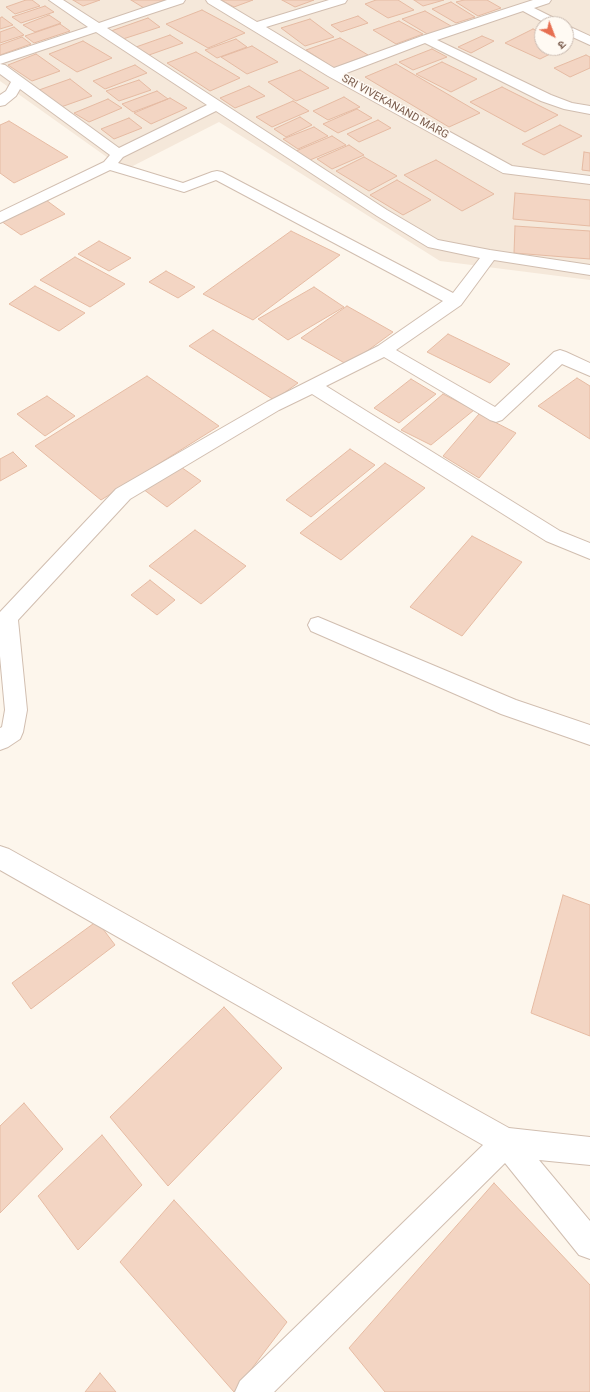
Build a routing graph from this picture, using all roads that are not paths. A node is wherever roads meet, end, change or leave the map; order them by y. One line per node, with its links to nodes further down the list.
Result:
1 (55, 0): 9 (street)
2 (179, 0): 9 (street)
3 (212, 0): 8 (street, SRI VIVEKANAND MARG)
4 (341, 0): 8 (street)
5 (545, 0): 6 (street)
6 (524, 7): 7 (street); 11 (street)
7 (541, 16)
8 (258, 26): 15 (street, SRI VIVEKANAND MARG)
9 (97, 28): 13 (street); 18 (street)
10 (574, 33): 12 (street)
11 (426, 39): 15 (street); 19 (street)
12 (590, 41)
13 (0, 60)
14 (0, 68): 16 (street)
15 (333, 73): 21 (street, SRI VIVEKANAND MARG)
16 (10, 87): 17 (street); 20 (street)
17 (0, 102)
18 (216, 106): 20 (street); 23 (street)
19 (590, 110)
20 (113, 159): 22 (street); 25 (street)
21 (590, 180)
22 (0, 218)
23 (490, 256): 24 (street); 25 (street)
24 (590, 270)
25 (455, 300): 26 (street)
26 (384, 350): 27 (street); 28 (street)
27 (590, 370)
28 (314, 387): 29 (street); 32 (street)
29 (590, 551)
30 (318, 625): 31 (street)
31 (590, 735)
32 (0, 740)
33 (0, 857): 34 (street)
34 (506, 1142): 35 (street); 36 (street); 37 (street)
35 (590, 1151)
36 (590, 1244)
37 (251, 1392)

